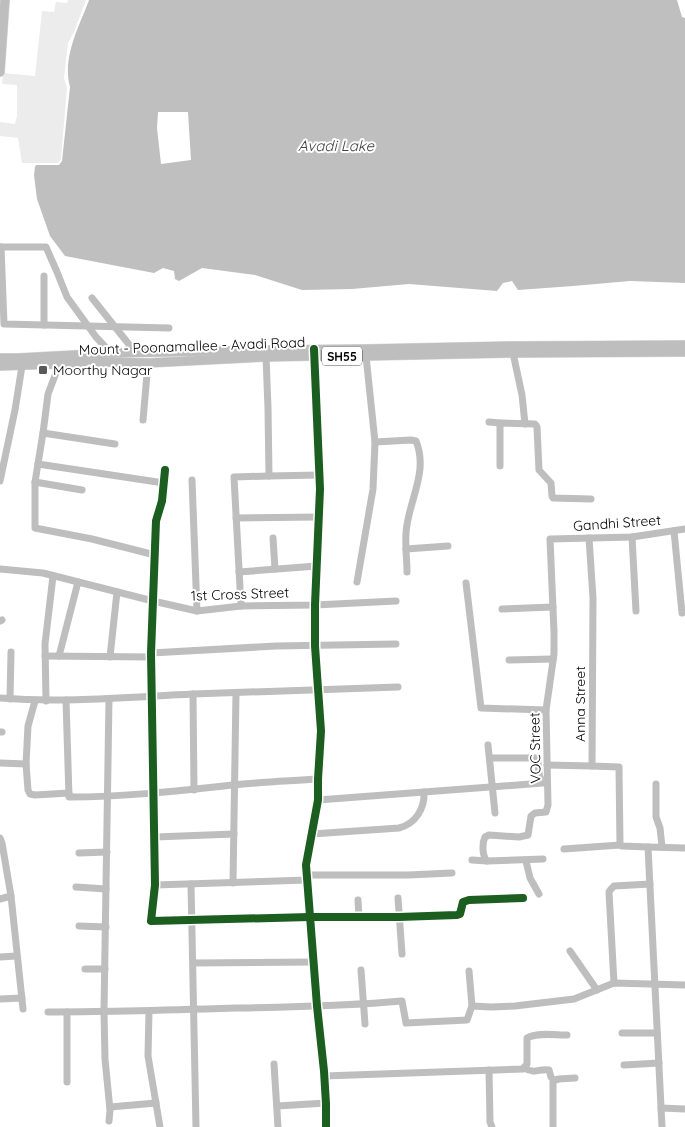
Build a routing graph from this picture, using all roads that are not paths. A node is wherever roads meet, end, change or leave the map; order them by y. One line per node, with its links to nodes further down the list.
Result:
1 (5, 0): 2 (main road)
2 (2, 12): 3 (main road)
3 (0, 72)
4 (1, 247): 7 (street); 8 (street)
5 (44, 276): 7 (street)
6 (92, 298): 9 (street)
7 (44, 325): 8 (street)
8 (88, 326): 9 (street); 14 (street)
9 (115, 327): 10 (street); 12 (street)
10 (169, 328)
11 (685, 344): 15 (main road, Mount - Poonamallee - Avadi Road / SH55)
12 (135, 352): 14 (main road, Mount - Poonamallee - Avadi Road / SH55); 15 (main road, Mount - Poonamallee - Avadi Road / SH55)
13 (685, 352): 16 (main road, Mount - Poonamallee - Avadi Road / SH55)
14 (111, 353): 19 (main road, Mount - Poonamallee - Avadi Road / SH55)
15 (314, 353): 17 (main road, Mount - Poonamallee - Avadi Road / SH55); 18 (main road, Mount - Poonamallee - Avadi Road / SH55); 34 (street)
16 (513, 353): 17 (main road, Mount - Poonamallee - Avadi Road / SH55); 27 (street)
17 (366, 356): 29 (street)
18 (266, 357): 20 (main road, Mount - Poonamallee - Avadi Road / SH55); 35 (street)
19 (0, 358)
20 (148, 363): 21 (main road, Mount - Poonamallee - Avadi Road / SH55); 24 (street)
21 (60, 365): 23 (main road, Mount - Poonamallee - Avadi Road / SH55); 28 (street)
22 (0, 366): 23 (main road, Mount - Poonamallee - Avadi Road / SH55)
23 (22, 366): 37 (street)
24 (143, 420)
25 (488, 422): 26 (street)
26 (500, 423): 27 (street); 32 (street)
27 (525, 424): 41 (street)
28 (43, 433): 30 (street); 31 (street)
29 (375, 442): 51 (street); 60 (street)
30 (115, 444)
31 (38, 464): 38 (street); 39 (street)
32 (500, 466)
33 (165, 470): 39 (street)
34 (319, 475): 35 (street); 43 (street)
35 (268, 476): 42 (street)
36 (192, 480): 69 (street)
37 (0, 481)
38 (35, 482): 40 (street); 52 (street)
39 (164, 483): 52 (street)
40 (82, 490)
41 (591, 499)
42 (236, 518): 43 (street); 56 (street)
43 (318, 518): 53 (street)
44 (685, 529): 45 (street, Gandhi Street)
45 (674, 531): 46 (street, Gandhi Street); 71 (street)
46 (632, 537): 48 (street, Gandhi Street); 70 (street)
47 (274, 538): 55 (street)
48 (589, 538): 49 (street, Gandhi Street); 98 (street, Anna Street)
49 (550, 539): 67 (street, VOC Street)
50 (448, 546): 51 (street)
51 (406, 549): 57 (street)
52 (155, 555): 64 (street)
53 (316, 566): 55 (street); 65 (street)
54 (0, 569): 58 (street, 1st Cross Street)
55 (275, 569): 56 (street)
56 (239, 572): 66 (street)
57 (408, 572)
58 (53, 576): 59 (street, 1st Cross Street); 76 (street)
59 (78, 582): 62 (street, 1st Cross Street); 77 (street)
60 (357, 582)
61 (466, 584): 92 (street)
62 (117, 592): 64 (street, 1st Cross Street); 78 (street)
63 (396, 600): 65 (street, 1st Cross Street)
64 (153, 601): 69 (street, 1st Cross Street); 75 (street)
65 (315, 605): 66 (street, 1st Cross Street); 73 (street)
66 (241, 606): 69 (street, 1st Cross Street)
67 (553, 607): 68 (street); 79 (street, VOC Street)
68 (502, 609)
69 (197, 611)
70 (636, 611)
71 (682, 613)
72 (396, 644): 73 (street)
73 (315, 646): 75 (street); 82 (street)
74 (11, 652): 87 (street)
75 (151, 655): 78 (street); 85 (street)
76 (45, 656): 77 (street); 91 (street)
77 (59, 656): 78 (street)
78 (110, 657)
79 (553, 659): 80 (street); 92 (street, VOC Street)
80 (510, 660)
81 (398, 687): 82 (street)
82 (317, 690): 83 (street); 99 (street)
83 (236, 693): 84 (street); 102 (street)
84 (193, 694): 85 (street); 104 (street)
85 (153, 697): 89 (street); 107 (street)
86 (0, 698): 87 (street)
87 (10, 699): 90 (street)
88 (66, 700): 89 (street); 91 (street); 105 (street)
89 (109, 700): 108 (street)
90 (35, 701): 91 (street); 96 (street)
91 (46, 701)
92 (546, 710): 97 (street, VOC Street)
93 (488, 745): 94 (street)
94 (490, 758): 100 (street); 103 (street)
95 (0, 763): 96 (street)
96 (26, 764): 105 (street)
97 (547, 765): 98 (street); 100 (street, VOC Street)
98 (592, 766): 115 (street)
99 (318, 779): 102 (street); 109 (street)
100 (545, 784): 103 (street); 124 (street, VOC Street)
101 (656, 784): 117 (street)
102 (235, 785): 104 (street); 111 (street)
103 (493, 788): 106 (street); 110 (street)
104 (194, 790): 107 (street)
105 (69, 792): 108 (street)
106 (424, 792): 109 (street); 112 (street)
107 (154, 794): 108 (street); 114 (street)
108 (108, 797): 120 (street)
109 (318, 800): 112 (street)
110 (494, 812)
111 (234, 834): 114 (street); 128 (street)
112 (312, 834): 127 (street)
113 (0, 838): 135 (street)
114 (155, 838): 131 (street)
115 (620, 845): 116 (street); 119 (street)
116 (648, 847): 117 (street); 130 (street)
117 (662, 847): 118 (street)
118 (685, 848)
119 (564, 849)
120 (107, 852): 121 (street); 133 (street)
121 (79, 853)
122 (543, 859): 125 (street)
123 (472, 860): 124 (street)
124 (487, 861): 125 (street)
125 (526, 861): 134 (street)
126 (452, 872): 127 (street)
127 (307, 877): 128 (street); 141 (street)
128 (233, 883): 129 (street)
129 (191, 884): 131 (street); 143 (street)
130 (650, 884): 156 (street); 157 (street)
131 (155, 885): 143 (street)
132 (76, 887): 133 (street)
133 (106, 889): 145 (street)
134 (539, 894)
135 (11, 896): 138 (street); 148 (street)
136 (398, 898): 140 (street)
137 (523, 898): 140 (street)
138 (0, 899)
139 (358, 900): 142 (street)
140 (399, 917): 142 (street); 147 (street)
141 (310, 918): 142 (street); 143 (street); 150 (street)
142 (359, 918)
143 (192, 920): 151 (street)
144 (80, 926): 145 (street)
145 (106, 927): 153 (street)
146 (570, 951): 159 (street)
147 (402, 954)
148 (16, 956): 149 (street); 160 (street)
149 (0, 957)
150 (314, 962): 151 (street); 163 (street)
151 (193, 963): 167 (street)
152 (86, 969): 153 (street)
153 (105, 969): 168 (street)
154 (361, 970): 162 (street)
155 (469, 972): 164 (street)
156 (614, 983): 157 (street); 159 (street)
157 (655, 985): 158 (street); 172 (street)
158 (685, 985)
159 (597, 990): 164 (street)
160 (22, 998): 161 (street); 165 (street)
161 (0, 999)
162 (364, 1004): 163 (street); 164 (street); 171 (street)
163 (317, 1006): 167 (street); 180 (street)
164 (472, 1006)
165 (23, 1009)
166 (149, 1010): 167 (street); 168 (street); 184 (street)
167 (194, 1010): 192 (street)
168 (104, 1011): 170 (street); 187 (street)
169 (48, 1012): 170 (street)
170 (67, 1012): 183 (street)
171 (365, 1024)
172 (657, 1033): 173 (street); 175 (street)
173 (622, 1034)
174 (567, 1035): 178 (street)
175 (659, 1063): 177 (street); 188 (street)
176 (274, 1064): 186 (street)
177 (624, 1065)
178 (524, 1068): 179 (street); 182 (street)
179 (489, 1070): 180 (street); 195 (street)
180 (324, 1076): 185 (street)
181 (575, 1078): 182 (street)
182 (554, 1081): 196 (street)
183 (68, 1082)
184 (156, 1103): 187 (street); 191 (street)
185 (326, 1103): 186 (street); 194 (street)
186 (277, 1106): 193 (street)
187 (110, 1107): 190 (street)
188 (661, 1108): 189 (street); 197 (street)
189 (685, 1109)
190 (109, 1121)
191 (160, 1127)
192 (196, 1127)
193 (278, 1127)
194 (326, 1127)
195 (492, 1127)
196 (554, 1127)
197 (662, 1127)

